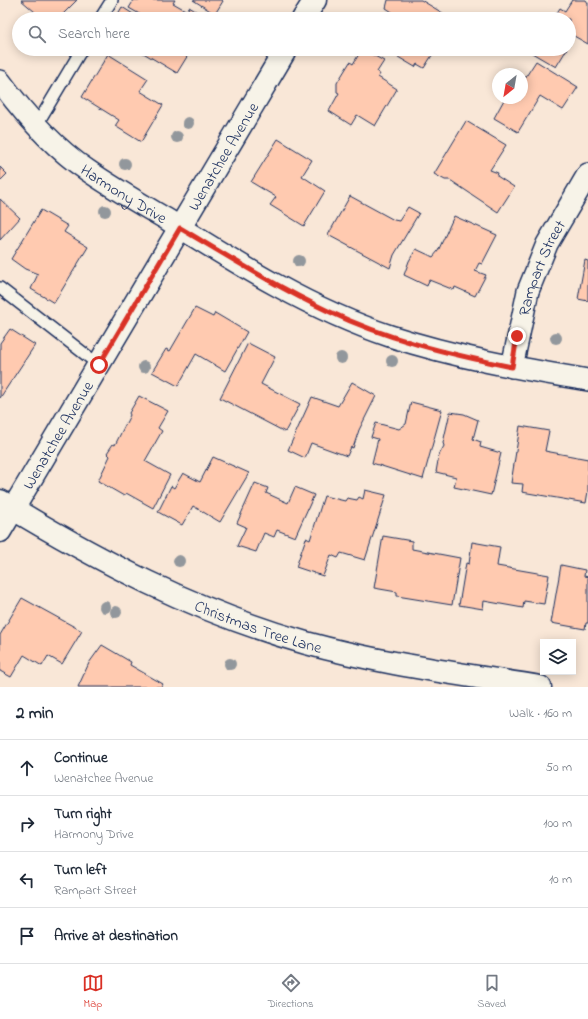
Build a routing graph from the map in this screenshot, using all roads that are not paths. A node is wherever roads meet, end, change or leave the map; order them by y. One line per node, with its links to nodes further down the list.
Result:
1 (112, 0): 3 (lane)
2 (315, 0): 4 (street)
3 (104, 12)
4 (307, 12)
5 (78, 56): 8 (lane)
6 (282, 56): 10 (street, Wenatchee Avenue)
7 (0, 81): 8 (street, Harmony Drive)
8 (36, 126): 10 (street, Harmony Drive)
9 (588, 174): 13 (street, Rampart Street)
10 (180, 228): 12 (street, Wenatchee Avenue); 13 (street, Harmony Drive)
11 (0, 288): 12 (lane)
12 (99, 365): 15 (street, Wenatchee Avenue)
13 (512, 367): 14 (street, Harmony Drive)
14 (588, 380)
15 (6, 505): 16 (street, Wenatchee Avenue); 17 (street, Christmas Tree Lane)
16 (0, 531)
17 (540, 687)

